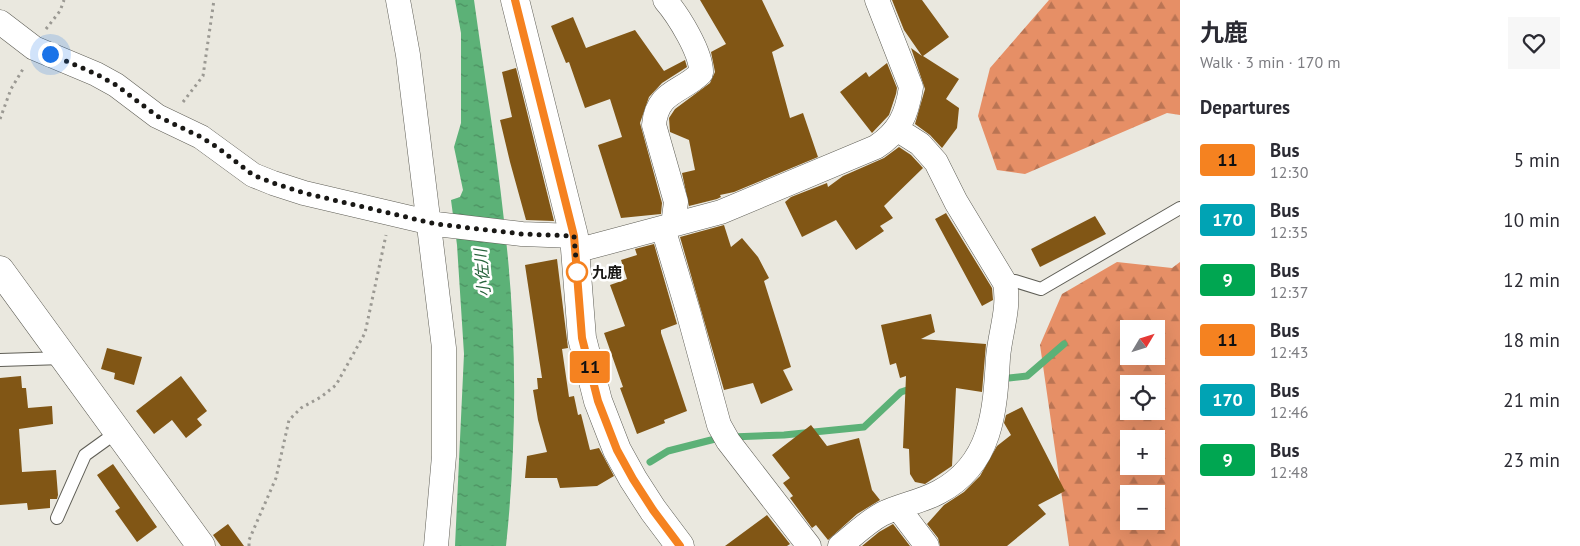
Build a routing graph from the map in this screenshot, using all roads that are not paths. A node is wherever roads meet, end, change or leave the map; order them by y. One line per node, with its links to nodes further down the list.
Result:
1 (398, 0): 8 (street)
2 (515, 0): 10 (main road)
3 (665, 0): 9 (street)
4 (877, 0): 6 (street)
5 (0, 22): 8 (street)
6 (898, 130): 9 (street); 12 (street)
7 (1180, 208): 12 (lane)
8 (433, 223): 10 (street); 19 (street)
9 (668, 227): 10 (street); 21 (street)
10 (575, 244): 20 (main road)
11 (0, 270): 13 (main road)
12 (1005, 283): 16 (street)
13 (63, 358): 14 (lane); 15 (main road)
14 (0, 360)
15 (117, 432): 17 (lane); 18 (main road)
16 (899, 509): 22 (street); 23 (street)
17 (57, 518)
18 (201, 546)
19 (436, 546)
20 (680, 546)
21 (809, 546)
22 (840, 546)
23 (927, 546)

